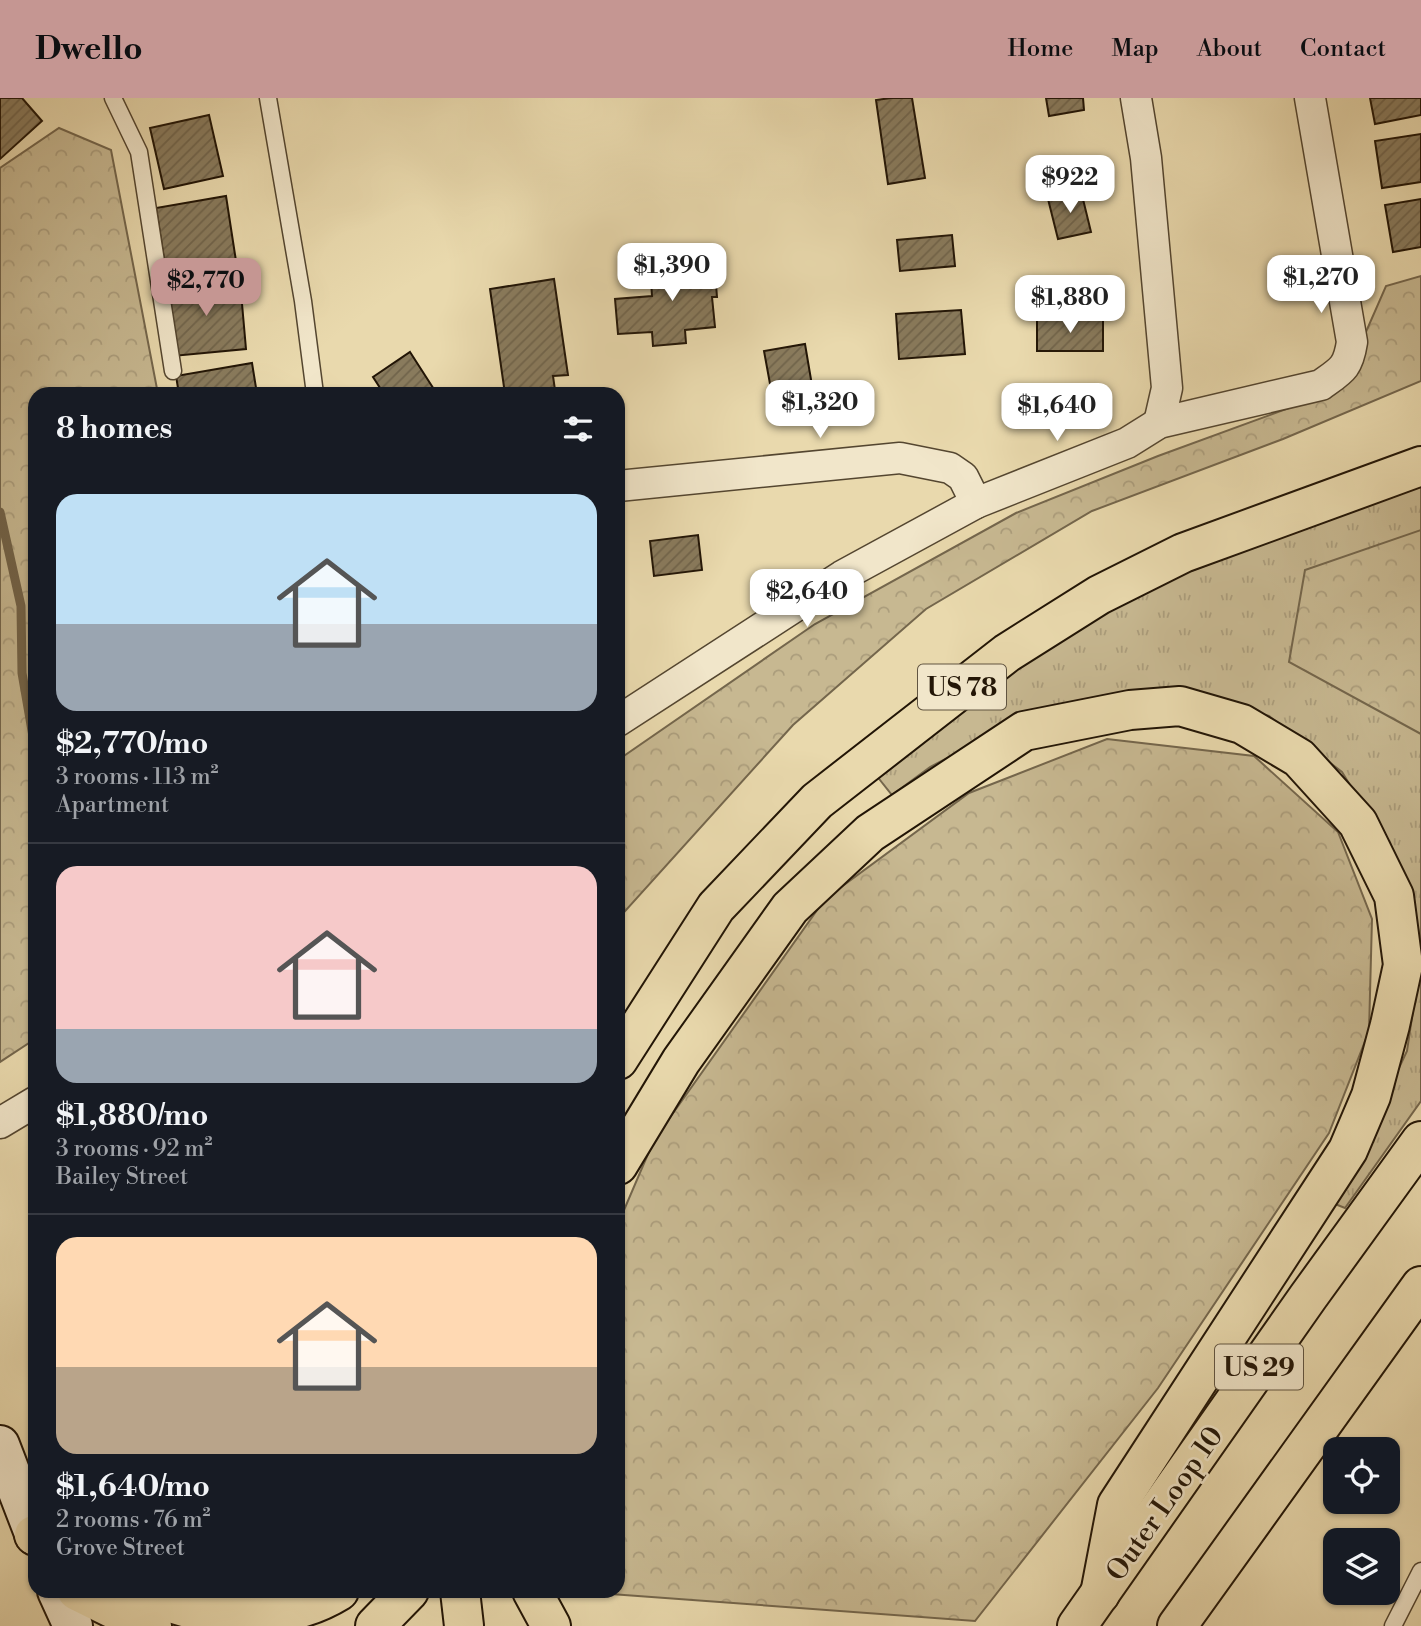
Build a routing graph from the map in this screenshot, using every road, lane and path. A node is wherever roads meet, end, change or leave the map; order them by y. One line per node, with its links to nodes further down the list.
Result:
1 (113, 98): 5 (lane)
2 (268, 98): 6 (lane)
3 (1136, 98): 7 (street)
4 (1310, 98): 7 (street)
5 (173, 371)
6 (314, 387)
7 (1159, 422): 10 (street)
8 (1421, 466): 12 (highway, US 78)
9 (625, 485): 10 (street)
10 (976, 503): 11 (street)
11 (625, 716)
12 (625, 1049)
13 (28, 1106): 14 (street)
14 (0, 1124)
15 (1421, 1141): 23 (highway, Outer Loop 10 / US 29)
16 (625, 1153): 23 (highway)
17 (1421, 1286): 19 (highway, US 29)
18 (1421, 1329): 19 (highway)
19 (1354, 1377): 31 (highway, US 29)
20 (0, 1445): 21 (main road)
21 (28, 1518)
22 (1421, 1571): 38 (lane)
23 (1100, 1594): 37 (highway, Outer Loop 10 / US 29)
24 (60, 1598): 32 (main road)
25 (91, 1598): 33 (highway)
26 (156, 1598): 27 (highway)
27 (329, 1598)
28 (402, 1598): 34 (highway)
29 (461, 1598): 35 (highway)
30 (535, 1598): 36 (highway)
31 (1178, 1625)
32 (73, 1626)
33 (152, 1626)
34 (375, 1626)
35 (464, 1626)
36 (551, 1626)
37 (1077, 1626)
38 (1394, 1626)

